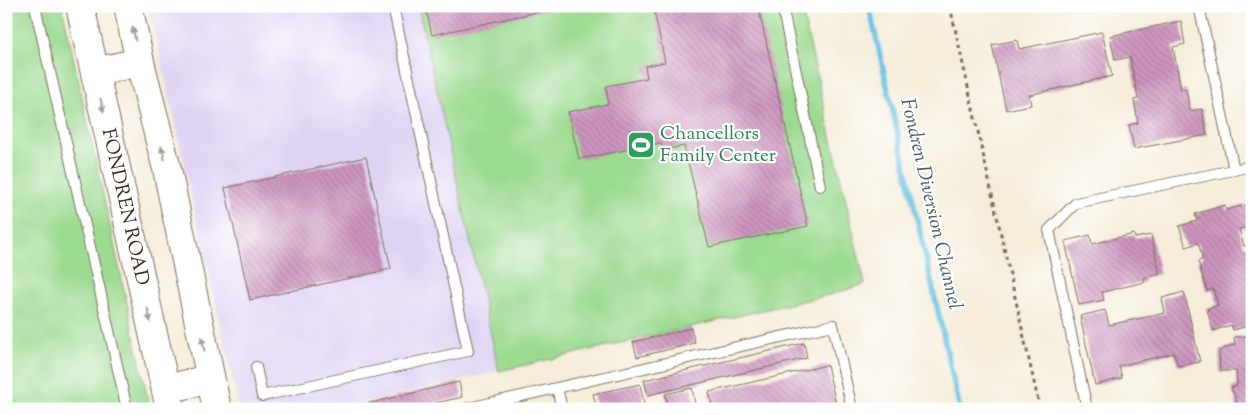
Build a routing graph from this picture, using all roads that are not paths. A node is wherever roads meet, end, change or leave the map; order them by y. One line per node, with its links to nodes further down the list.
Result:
1 (35, 6): 16 (lane)
2 (80, 6): 8 (main road, FONDREN ROAD)
3 (128, 6): 7 (main road, one-way to 3)
4 (393, 6): 12 (lane)
5 (782, 6): 11 (lane)
6 (1199, 6): 10 (lane)
7 (140, 62): 8 (main road); 13 (main road, one-way to 7)
8 (95, 72): 15 (main road, FONDREN ROAD, one-way to 15)
9 (1252, 166): 10 (lane)
10 (1234, 170): 21 (lane)
11 (820, 186)
12 (256, 367)
13 (210, 379): 15 (main road); 17 (main road)
14 (558, 388): 18 (lane); 19 (lane); 20 (lane)
15 (168, 399)
16 (127, 409)
17 (217, 409)
18 (464, 409)
19 (562, 409)
20 (852, 409)
21 (1087, 409)

